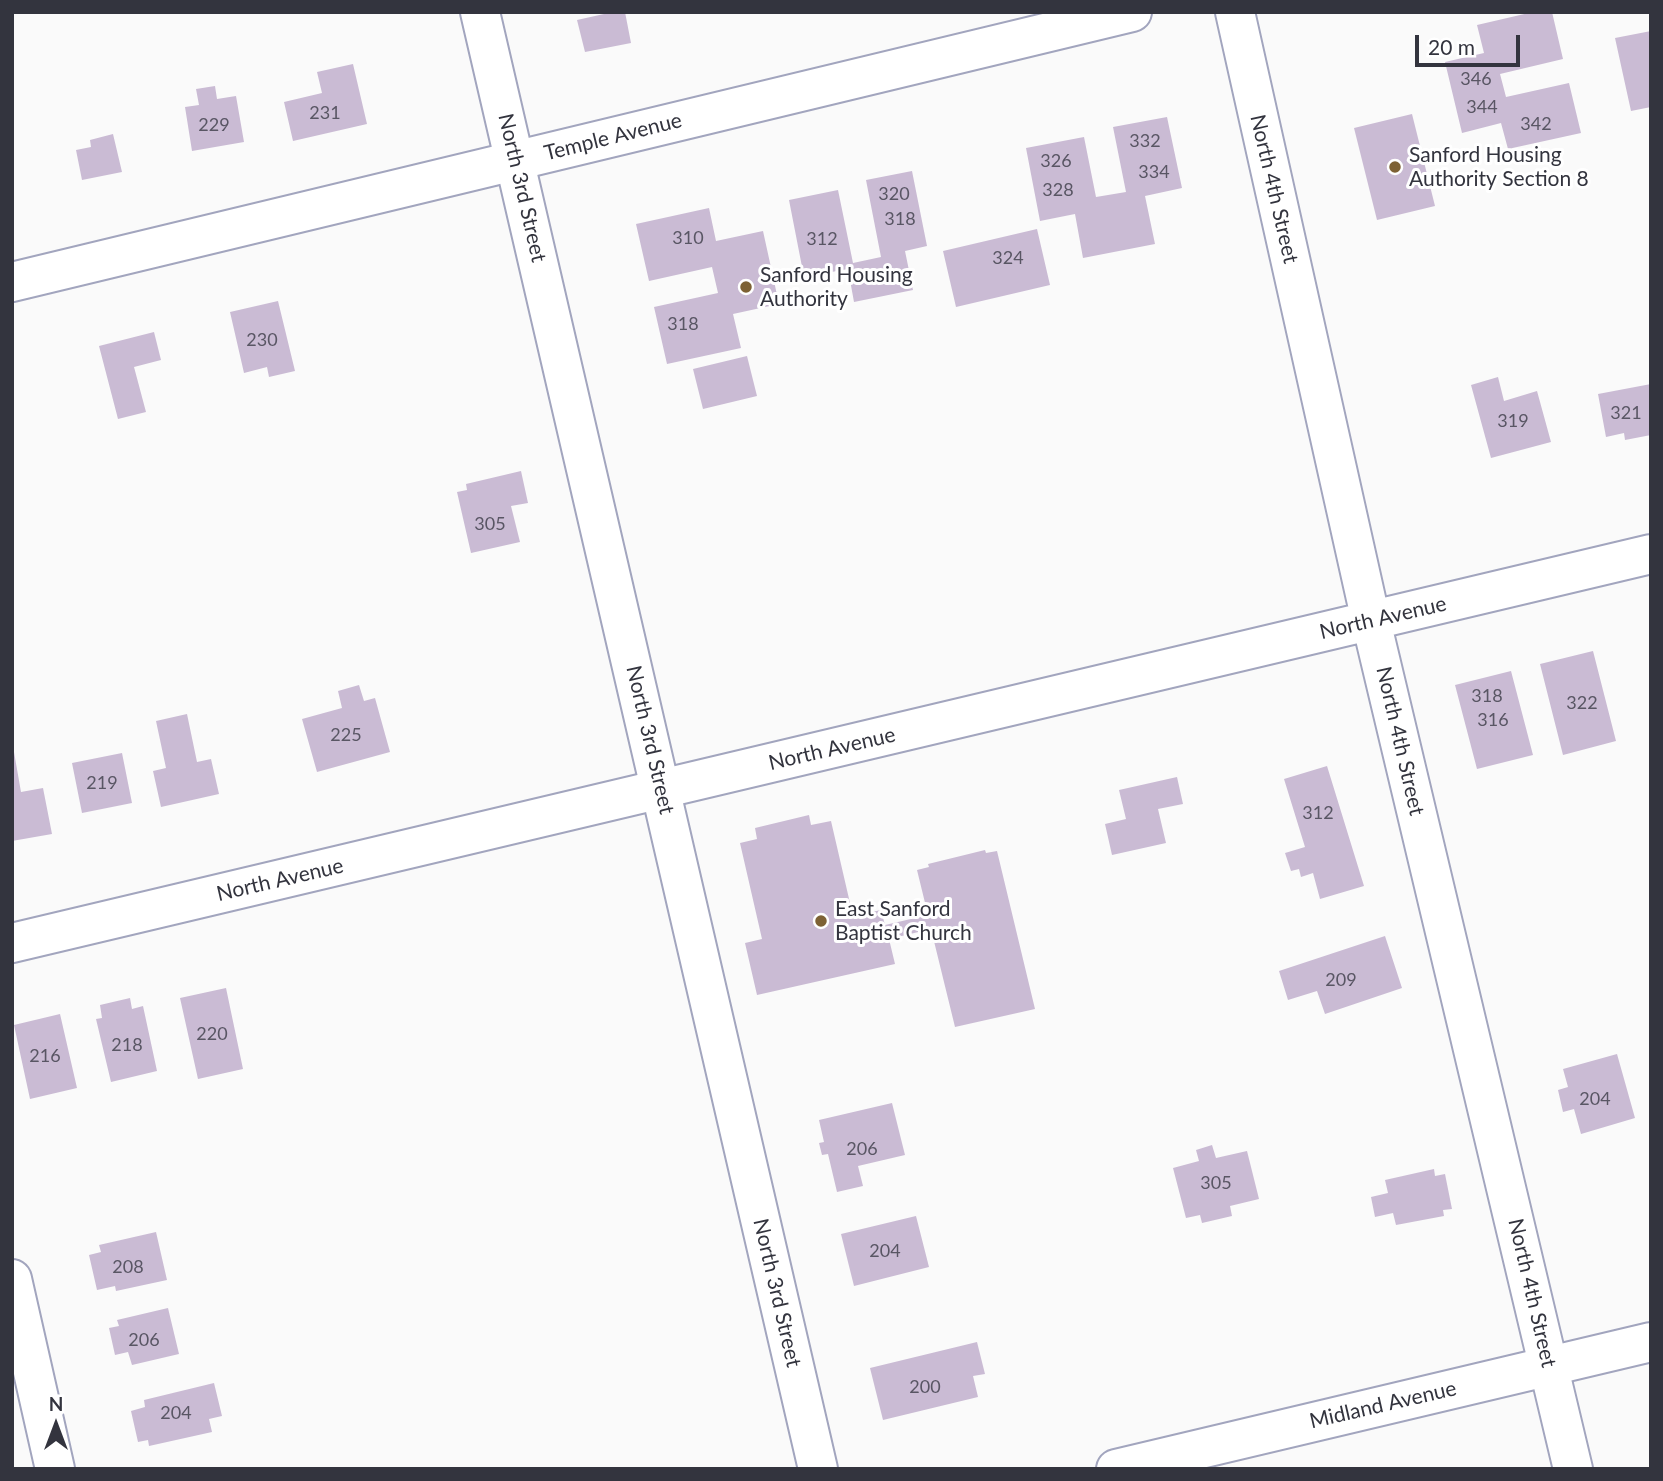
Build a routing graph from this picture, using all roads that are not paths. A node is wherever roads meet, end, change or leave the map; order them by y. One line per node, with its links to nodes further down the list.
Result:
1 (480, 12): 4 (street, North 3rd Street)
2 (1132, 12): 4 (street, Temple Avenue)
3 (1235, 12): 7 (street, North 4th Street)
4 (516, 161): 5 (street, Temple Avenue); 8 (street, North 3rd Street)
5 (12, 282)
6 (1651, 554): 7 (street, North Avenue)
7 (1371, 621): 8 (street, North Avenue); 12 (street, North 4th Street)
8 (661, 790): 9 (street, North Avenue); 14 (street, North 3rd Street)
9 (12, 943)
10 (12, 1279): 13 (street)
11 (1651, 1342): 12 (street, Midland Avenue)
12 (1549, 1366): 15 (street, Midland Avenue); 16 (street, North 4th Street)
13 (55, 1469)
14 (818, 1469)
15 (1116, 1469)
16 (1573, 1469)

